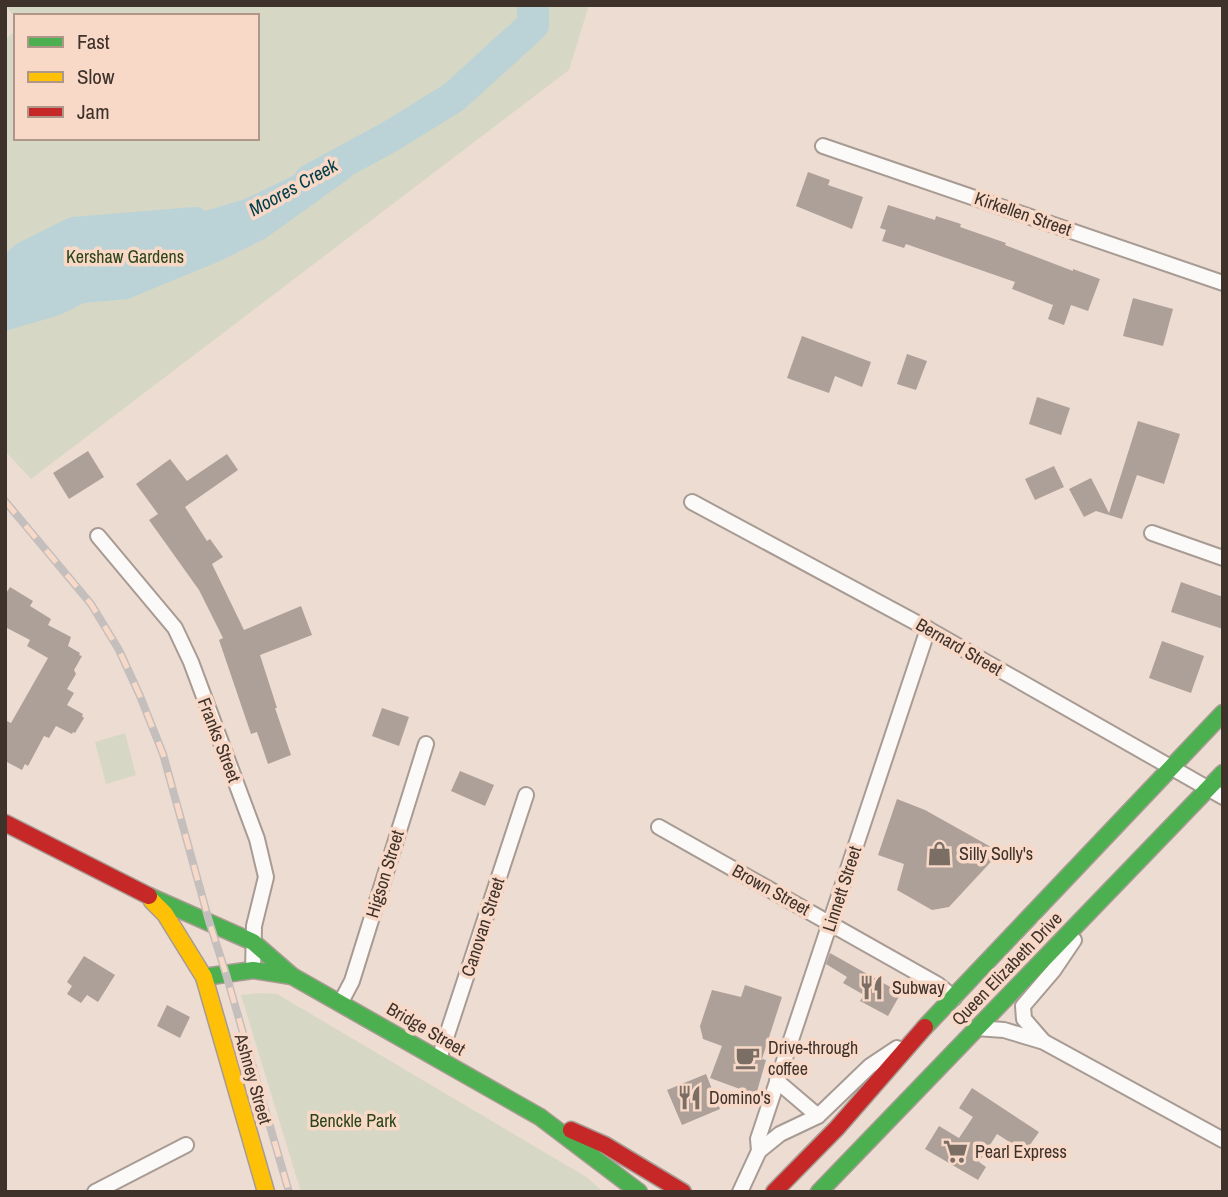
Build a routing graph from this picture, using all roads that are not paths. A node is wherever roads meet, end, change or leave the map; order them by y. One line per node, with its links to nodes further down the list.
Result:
1 (823, 146): 2 (street, Kirkellen Street)
2 (1223, 283)
3 (692, 502): 7 (street, Bernard Street)
4 (1152, 533): 6 (street)
5 (98, 536): 19 (street, Franks Street)
6 (1223, 558)
7 (928, 629): 10 (street, Bernard Street); 18 (street, Linnett Street)
8 (1223, 713): 10 (street, Queen Elizabeth Drive)
9 (426, 744): 24 (street, Higson Street)
10 (1170, 768): 12 (street, Bernard Street); 23 (street, Queen Elizabeth Drive)
11 (1223, 773): 12 (street, Queen Elizabeth Drive)
12 (1215, 792): 17 (street, Queen Elizabeth Drive)
13 (526, 795): 28 (street, Canovan Street)
14 (7, 824): 16 (street, Bridge Street)
15 (659, 827): 18 (street, Brown Street)
16 (140, 892): 19 (street, Bridge Street); 22 (street, Bridge Street)
17 (1101, 900): 25 (street, Queen Elizabeth Drive); 27 (street)
18 (830, 923): 23 (street, Brown Street); 29 (street, Linnett Street)
19 (253, 942): 20 (street, Franks Street); 21 (street, Bridge Street)
20 (253, 970): 21 (street, Bridge Street); 22 (street, Bridge Street)
21 (292, 976): 24 (street, Bridge Street)
22 (204, 977): 36 (street, Ashney Street)
23 (954, 998): 26 (street, Queen Elizabeth Drive)
24 (341, 1002): 28 (street, Bridge Street)
25 (976, 1028): 27 (street); 41 (street, Queen Elizabeth Drive)
26 (920, 1031): 30 (street, Queen Elizabeth Drive); 40 (street, Queen Elizabeth Drive)
27 (1044, 1042): 32 (street)
28 (439, 1059): 31 (street, Bridge Street)
29 (777, 1081): 30 (street); 34 (street, Linnett Street)
30 (818, 1116): 34 (street, Queen Elizabeth Drive)
31 (540, 1117): 37 (street, Bridge Street); 38 (street, Bridge Street)
32 (1223, 1140)
33 (186, 1145): 35 (street)
34 (759, 1151): 39 (street, Queen Elizabeth Drive)
35 (95, 1192)
36 (266, 1192)
37 (639, 1192)
38 (683, 1192)
39 (740, 1192)
40 (774, 1192)
41 (819, 1192)

